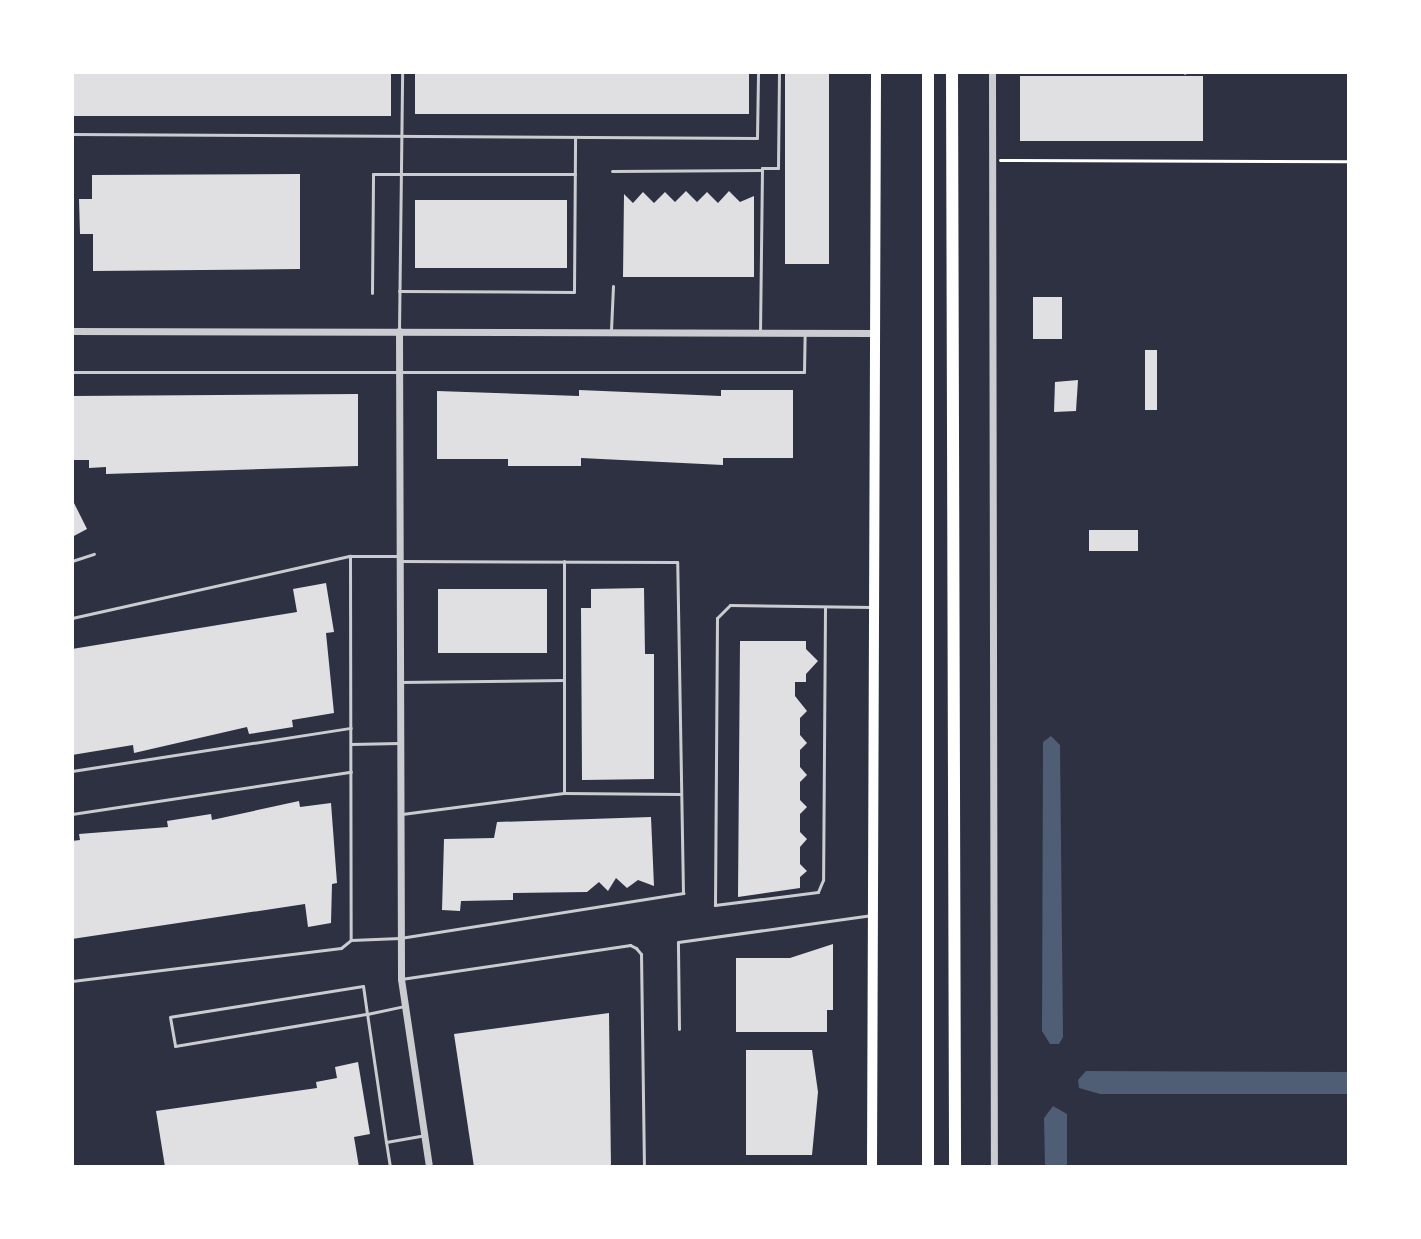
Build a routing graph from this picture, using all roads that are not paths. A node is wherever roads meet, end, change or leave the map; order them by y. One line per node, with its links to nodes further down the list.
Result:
1 (402, 72): 9 (lane)
2 (758, 72): 10 (lane)
3 (779, 72): 11 (lane)
4 (876, 72): 23 (main road)
5 (928, 72): 59 (highway)
6 (952, 72): 60 (highway)
7 (992, 72): 61 (street)
8 (72, 134): 9 (lane)
9 (401, 136): 10 (lane); 13 (lane)
10 (575, 137): 14 (lane)
11 (762, 170): 12 (lane); 21 (lane)
12 (612, 171)
13 (401, 174): 14 (lane); 16 (lane); 17 (lane)
14 (575, 174): 16 (lane)
15 (613, 286): 20 (lane)
16 (399, 291): 19 (lane)
17 (372, 293)
18 (72, 331): 19 (street)
19 (399, 331): 20 (street); 25 (street)
20 (611, 332): 21 (street)
21 (760, 333): 22 (street)
22 (805, 333): 23 (street); 25 (lane)
23 (874, 333): 31 (main road)
24 (72, 372): 25 (lane)
25 (399, 374): 28 (street)
26 (94, 554): 29 (lane)
27 (350, 556): 28 (lane); 33 (lane); 36 (lane)
28 (399, 558): 30 (lane); 35 (street)
29 (72, 561)
30 (564, 561): 34 (lane); 42 (lane)
31 (875, 607): 32 (lane); 45 (main road)
32 (825, 608): 32 (lane)
33 (72, 618)
34 (564, 680): 35 (lane); 41 (lane)
35 (399, 682): 37 (street)
36 (351, 728): 38 (lane); 39 (lane)
37 (399, 743): 38 (lane); 44 (street)
38 (351, 744): 40 (lane)
39 (72, 771)
40 (351, 772): 43 (lane); 47 (lane)
41 (564, 793): 42 (lane); 44 (lane)
42 (681, 794): 46 (lane)
43 (72, 814)
44 (399, 814): 46 (street)
45 (875, 915): 52 (lane); 58 (main road)
46 (400, 938): 47 (lane); 49 (street)
47 (351, 940): 48 (lane)
48 (73, 979)
49 (401, 979): 50 (street); 57 (lane)
50 (405, 1006): 51 (lane); 53 (street)
51 (367, 1014): 51 (lane); 54 (lane)
52 (679, 1029)
53 (424, 1135): 54 (lane); 56 (street)
54 (386, 1142): 55 (lane)
55 (390, 1167)
56 (429, 1167)
57 (644, 1167)
58 (872, 1167)
59 (928, 1167)
60 (955, 1167)
61 (994, 1167)

